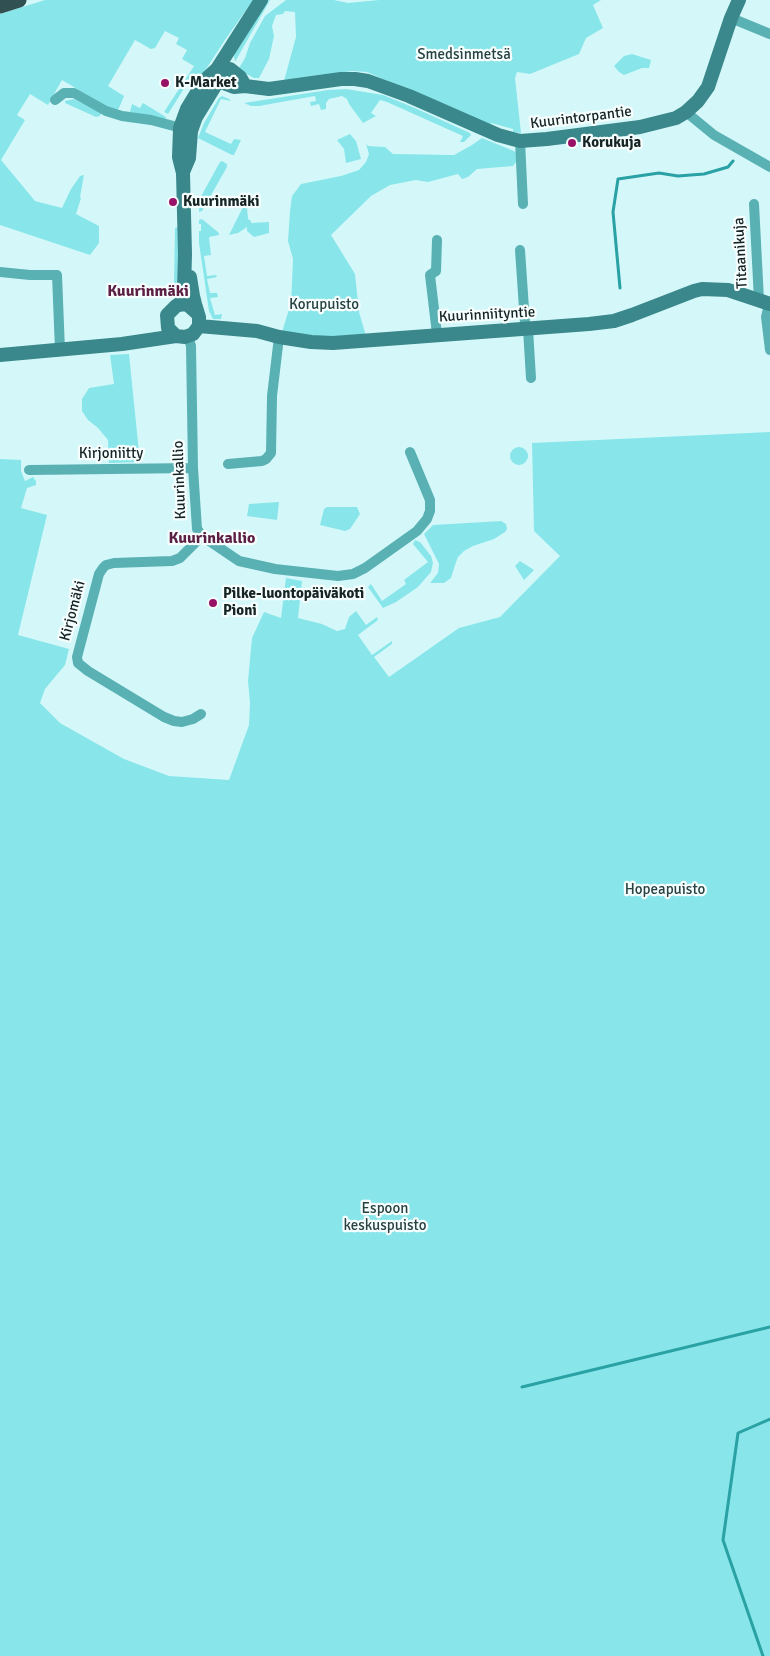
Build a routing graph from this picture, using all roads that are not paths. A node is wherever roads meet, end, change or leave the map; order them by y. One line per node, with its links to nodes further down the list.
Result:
1 (19, 0): 4 (highway)
2 (262, 0): 7 (street)
3 (739, 0): 5 (street, Kuurintorpantie)
4 (0, 6)
5 (731, 18): 6 (street); 9 (street, Kuurintorpantie)
6 (770, 34)
7 (217, 75): 10 (street); 11 (street, Kuurintorpantie)
8 (54, 100): 10 (street)
9 (686, 112): 11 (street, Kuurintorpantie); 12 (street)
10 (185, 129): 17 (street)
11 (520, 141): 13 (street)
12 (770, 167)
13 (523, 204)
14 (754, 204): 19 (street, Titaanikuja)
15 (437, 240): 24 (street)
16 (520, 250): 23 (street)
17 (185, 254): 20 (street); 21 (street)
18 (0, 272): 28 (street)
19 (766, 303): 23 (street, Kuurinniityntie); 29 (street, Titaanikuja)
20 (179, 305): 21 (street); 22 (street)
21 (198, 320): 25 (street); 26 (street, Kuurinniityntie)
22 (166, 322): 25 (street); 27 (street)
23 (528, 329): 24 (street, Kuurinniityntie); 31 (street)
24 (438, 334): 26 (street, Kuurinniityntie)
25 (182, 336): 27 (street); 34 (street, Kuurinkallio)
26 (279, 337): 33 (street)
27 (122, 344): 28 (street)
28 (60, 350): 30 (street)
29 (770, 350)
30 (0, 355)
31 (531, 378)
32 (410, 452): 36 (street, Kuurinkallio)
33 (228, 464)
34 (192, 468): 35 (street, Kirjoniitty); 36 (street, Kuurinkallio)
35 (29, 470)
36 (202, 536): 37 (street, Kirjomäki)
37 (201, 714)

